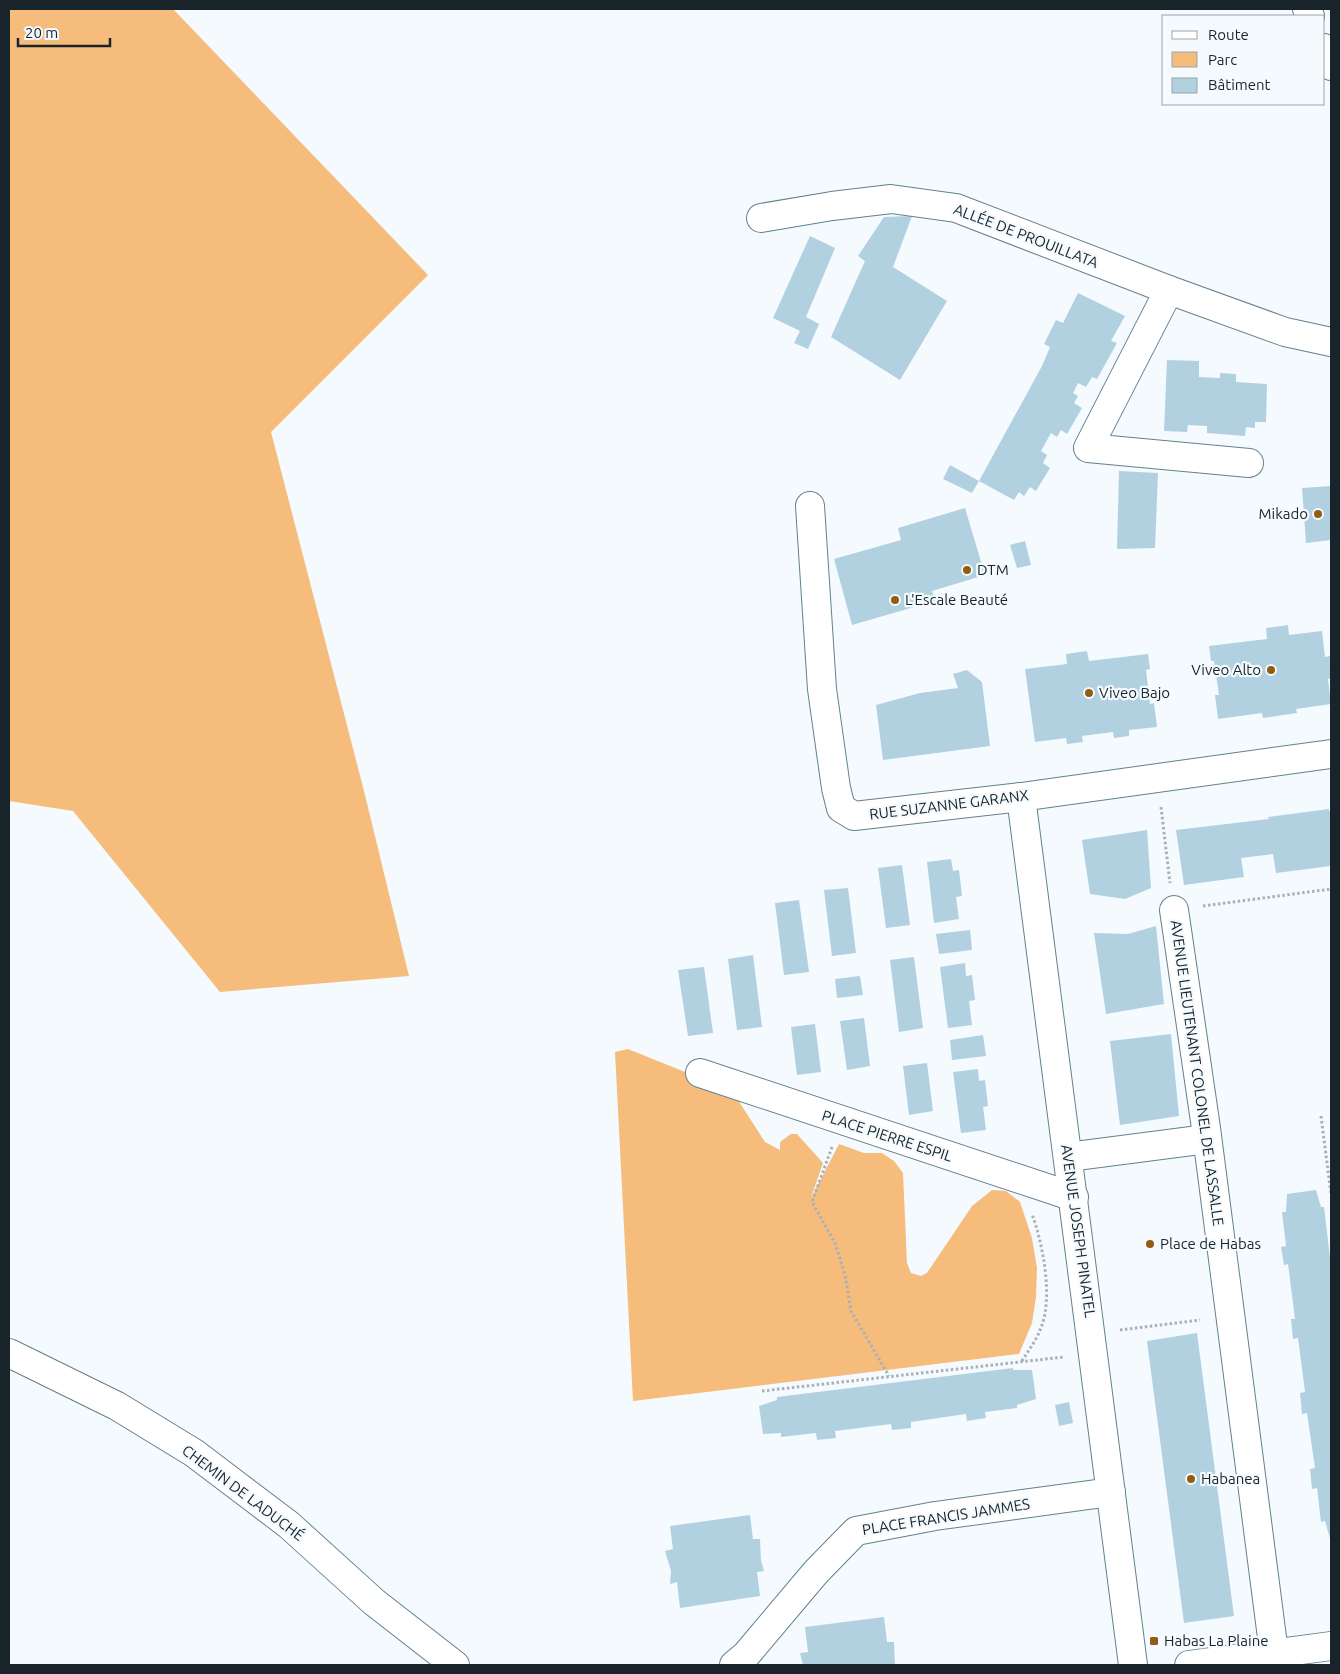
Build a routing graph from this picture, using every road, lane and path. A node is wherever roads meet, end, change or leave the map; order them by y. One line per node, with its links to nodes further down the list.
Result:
1 (1325, 51): 2 (street)
2 (1331, 66)
3 (761, 218): 4 (street, ALLÉE DE PROUILLATA)
4 (1169, 290): 5 (street, ALLÉE DE PROUILLATA); 6 (street)
5 (1331, 342)
6 (1249, 463)
7 (810, 506): 9 (street, RUE SUZANNE GARANX)
8 (1331, 754): 9 (street, RUE SUZANNE GARANX)
9 (1021, 796): 18 (street, AVENUE JOSEPH PINATEL)
10 (1164, 830): 11 (path)
11 (1169, 875)
12 (1331, 889): 13 (path)
13 (1174, 910): 17 (street, AVENUE LIEUTENANT COLONEL DE LASSALLE)
14 (700, 1074): 16 (street, PLACE PIERRE ESPIL)
15 (1321, 1116): 20 (path)
16 (842, 1121): 19 (street, PLACE PIERRE ESPIL); 26 (path)
17 (1207, 1139): 18 (street); 22 (street, AVENUE LIEUTENANT COLONEL DE LASSALLE)
18 (1068, 1157): 21 (street, AVENUE JOSEPH PINATEL)
19 (1011, 1177): 21 (street, PLACE PIERRE ESPIL); 25 (path)
20 (1331, 1194)
21 (1074, 1197): 23 (street, AVENUE JOSEPH PINATEL)
22 (1231, 1316): 23 (path); 30 (street, AVENUE LIEUTENANT COLONEL DE LASSALLE)
23 (1093, 1343): 25 (path); 28 (street, AVENUE JOSEPH PINATEL)
24 (9, 1353): 32 (street, CHEMIN DE LADUCHÉ)
25 (1022, 1361): 26 (path)
26 (889, 1376): 27 (path)
27 (762, 1391)
28 (1111, 1492): 31 (street, PLACE FRANCIS JAMMES); 33 (street, AVENUE JOSEPH PINATEL)
29 (1331, 1646): 30 (street)
30 (1274, 1653): 34 (street)
31 (740, 1660)
32 (455, 1665)
33 (1132, 1665)
34 (1189, 1665)

